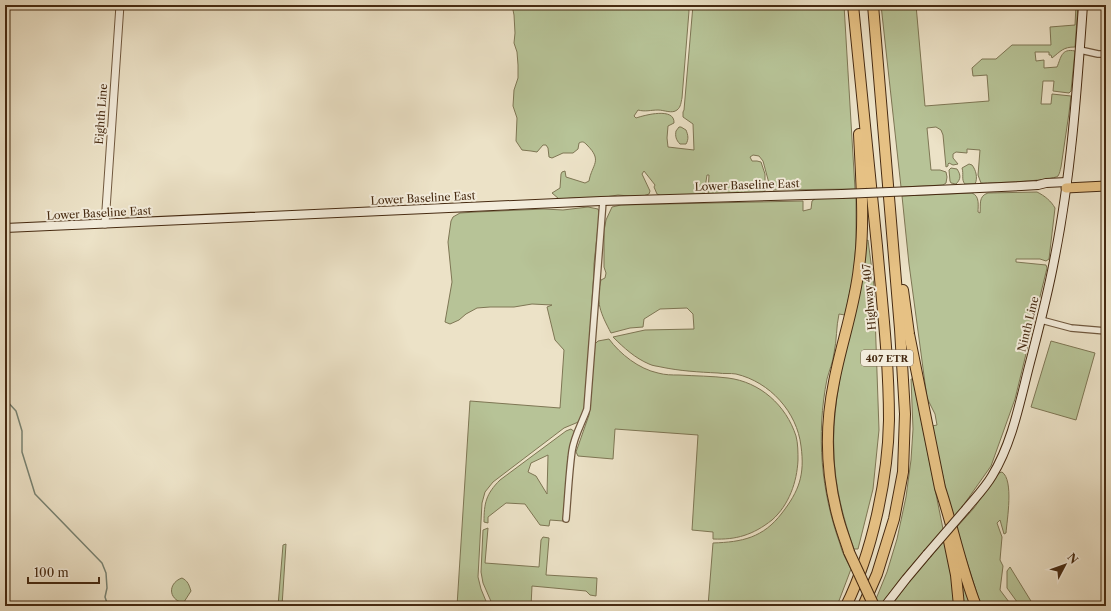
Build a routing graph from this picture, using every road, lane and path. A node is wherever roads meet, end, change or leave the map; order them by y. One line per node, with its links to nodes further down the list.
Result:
1 (120, 5): 13 (street, Eighth Line)
2 (853, 5): 7 (highway, Highway 407 / 407 ETR)
3 (873, 5): 9 (highway, 407 ETR)
4 (1083, 5): 5 (main road, Ninth Line)
5 (1080, 50): 6 (street); 10 (main road, Ninth Line)
6 (1106, 54)
7 (862, 104): 19 (highway, Highway 407 / 407 ETR); 21 (highway, bridge)
8 (1106, 180): 10 (main road)
9 (888, 181): 17 (highway); 20 (highway, 407 ETR)
10 (1067, 185): 11 (main road); 12 (main road, Lower Baseline East, bridge); 15 (main road, Ninth Line)
11 (1106, 186)
12 (603, 201): 13 (main road, Lower Baseline East); 18 (street)
13 (105, 224): 14 (main road, Lower Baseline East)
14 (5, 228)
15 (1041, 320): 16 (street); 22 (main road, Ninth Line, bridge)
16 (1106, 331)
17 (940, 488): 23 (highway); 24 (highway)
18 (566, 519)
19 (846, 606)
20 (864, 606)
21 (874, 606)
22 (885, 606)
23 (959, 606)
24 (976, 606)

